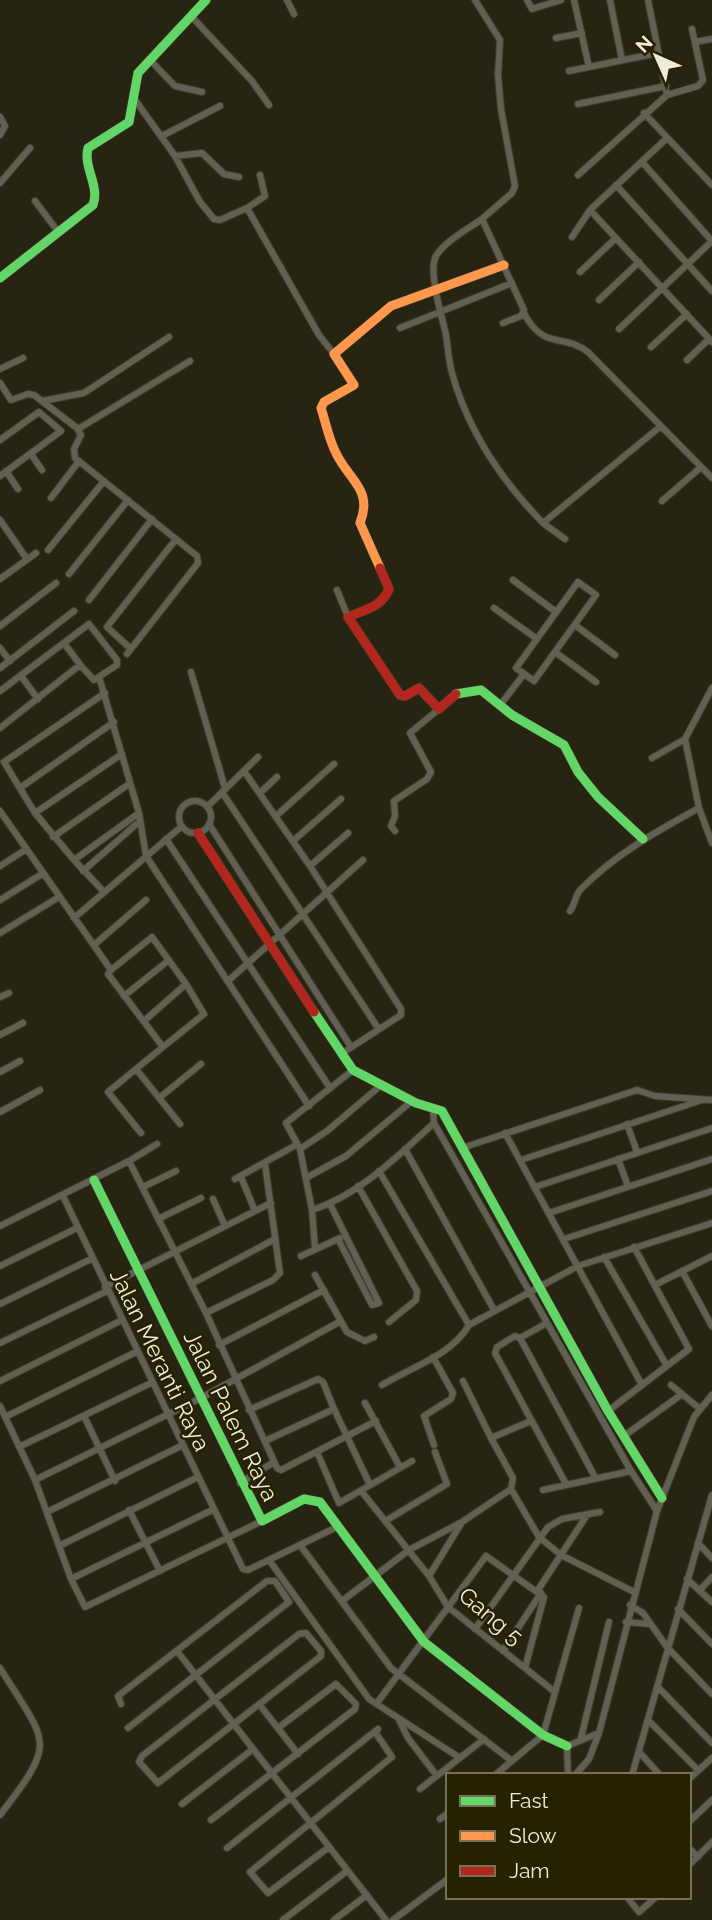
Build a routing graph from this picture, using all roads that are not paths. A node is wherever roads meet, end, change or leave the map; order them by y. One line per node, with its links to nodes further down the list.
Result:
1 (206, 0): 10 (street)
2 (287, 0): 9 (street)
3 (475, 0): 45 (street)
4 (527, 0): 5 (street)
5 (561, 0)
6 (574, 0): 12 (street)
7 (610, 0): 18 (street)
8 (648, 0): 16 (street)
9 (294, 14)
10 (191, 16): 17 (street); 26 (street)
11 (692, 29): 15 (street)
12 (582, 33): 13 (street); 19 (street)
13 (556, 38)
14 (712, 39): 15 (street)
15 (695, 42): 23 (street)
16 (658, 53): 18 (street); 21 (street)
17 (150, 60): 22 (street); 24 (street)
18 (622, 60): 19 (street)
19 (589, 67): 20 (street)
20 (569, 71)
21 (666, 86): 23 (street); 25 (street)
22 (202, 92)
23 (667, 95): 28 (street)
24 (133, 97): 31 (street); 46 (street)
25 (578, 104)
26 (269, 105)
27 (220, 106): 31 (street)
28 (644, 113): 32 (street); 36 (street)
29 (0, 117): 30 (street)
30 (0, 135)
31 (162, 136): 34 (street)
32 (667, 138): 35 (street); 40 (street)
33 (30, 148): 39 (street)
34 (175, 156): 38 (street); 43 (street)
35 (642, 162): 41 (street); 49 (street)
36 (578, 175)
37 (260, 176): 43 (street)
38 (239, 177)
39 (0, 183)
40 (712, 185)
41 (616, 186): 44 (street); 51 (street)
42 (35, 201): 46 (street)
43 (247, 208): 70 (street)
44 (590, 210): 47 (street); 48 (street)
45 (482, 219): 53 (street); 58 (street)
46 (59, 233): 55 (street)
47 (572, 237)
48 (616, 238): 50 (street); 54 (street)
49 (712, 241): 51 (street)
50 (639, 262): 57 (street); 60 (street)
51 (687, 264): 57 (street); 59 (street)
52 (0, 265): 55 (street)
53 (504, 265): 56 (street); 58 (street)
54 (580, 272)
55 (3, 276)
56 (512, 283): 61 (street); 62 (street)
57 (662, 288): 63 (street); 66 (street)
58 (436, 289): 61 (street); 70 (street)
59 (712, 291)
60 (599, 300)
61 (440, 312): 65 (street); 93 (street)
62 (524, 313): 64 (street); 77 (street)
63 (687, 314): 68 (street); 69 (street)
64 (503, 323)
65 (400, 328)
66 (619, 329)
67 (169, 337): 76 (street)
68 (710, 340): 72 (street)
69 (651, 347)
70 (334, 354): 108 (street)
71 (23, 358): 74 (street)
72 (687, 360)
73 (190, 361): 78 (street)
74 (0, 369)
75 (0, 383): 76 (street)
76 (42, 401): 78 (street)
77 (661, 426): 82 (street); 93 (street)
78 (78, 429): 81 (street)
79 (0, 440): 80 (street)
80 (31, 454): 83 (street); 84 (street)
81 (79, 461): 86 (street); 88 (street)
82 (701, 467): 85 (street); 90 (street)
83 (42, 470)
84 (3, 474): 87 (street)
85 (712, 478)
86 (104, 481): 89 (street); 96 (street)
87 (18, 489)
88 (51, 498)
89 (128, 500): 91 (street); 99 (street)
90 (662, 501)
91 (152, 519): 94 (street); 104 (street)
92 (0, 520): 98 (street)
93 (543, 523): 95 (street)
94 (176, 539): 94 (street)
95 (565, 539)
96 (48, 550)
97 (36, 553): 98 (street)
98 (27, 559): 100 (street)
99 (69, 574)
100 (0, 579)
101 (513, 580): 107 (street)
102 (56, 583): 110 (street)
103 (337, 590): 108 (street)
104 (89, 600)
105 (494, 608): 111 (street)
106 (74, 611): 116 (street)
107 (556, 612): 109 (street); 111 (street)
108 (348, 617): 129 (street)
109 (575, 625): 114 (street); 115 (street)
110 (0, 626)
111 (537, 639): 120 (street)
112 (64, 643): 117 (street); 121 (street); 122 (street)
113 (0, 648): 116 (street)
114 (555, 652): 120 (street); 123 (street)
115 (615, 655)
116 (10, 661): 118 (street)
117 (81, 666): 122 (street); 127 (street)
118 (0, 668)
119 (191, 672): 141 (street)
120 (524, 674): 128 (street)
121 (21, 676): 125 (street); 127 (street)
122 (99, 677): 126 (street)
123 (596, 682)
124 (712, 688): 132 (street)
125 (0, 691)
126 (105, 693): 130 (street); 140 (street)
127 (38, 699): 131 (street)
128 (501, 705): 129 (street); 159 (street)
129 (439, 709): 154 (street)
130 (114, 722): 133 (street); 140 (street)
131 (0, 728)
132 (685, 739): 135 (street); 145 (street)
133 (122, 754): 139 (street); 147 (street)
134 (258, 757): 137 (street)
135 (652, 758)
136 (334, 764): 149 (street)
137 (244, 771): 141 (street); 142 (street)
138 (277, 776): 142 (street)
139 (129, 784): 148 (street); 157 (street)
140 (20, 788): 147 (street)
141 (223, 790): 144 (street); 176 (street)
142 (260, 793): 149 (street)
143 (341, 799): 160 (street)
144 (207, 807): 152 (street); 153 (street)
145 (699, 808): 159 (street); 161 (street)
146 (0, 811): 150 (street)
147 (35, 813): 157 (street)
148 (139, 813): 151 (street); 164 (street)
149 (276, 816): 160 (street)
150 (3, 821): 162 (street)
151 (140, 821): 163 (street); 168 (street)
152 (209, 824): 155 (street); 179 (street)
153 (182, 826): 155 (street); 158 (street)
154 (395, 831)
155 (198, 833): 180 (street)
156 (348, 833): 167 (street)
157 (53, 837): 164 (street)
158 (166, 839): 163 (street); 183 (street)
159 (643, 839): 175 (street)
160 (293, 841): 167 (street)
161 (712, 843)
162 (25, 850): 166 (street); 169 (street)
163 (146, 856): 170 (street); 185 (street)
164 (74, 859): 168 (street)
165 (363, 860): 171 (street)
166 (0, 866)
167 (310, 866): 171 (street)
168 (83, 871): 170 (street)
169 (43, 874): 172 (street); 173 (street)
170 (104, 892): 177 (street)
171 (326, 893): 176 (street); 192 (street)
172 (59, 897): 177 (street); 178 (street)
173 (0, 900)
174 (146, 900): 181 (street)
175 (570, 911)
176 (302, 914): 179 (street); 192 (street)
177 (74, 918): 181 (street)
178 (0, 933)
179 (279, 935): 180 (street); 195 (street)
180 (269, 944): 183 (street); 196 (street)
181 (94, 945): 184 (street)
182 (169, 960): 184 (street); 186 (street); 188 (street)
183 (248, 962): 185 (street); 203 (street)
184 (111, 970): 188 (street)
185 (228, 981): 208 (street)
186 (186, 984): 190 (street); 194 (street)
187 (9, 993): 189 (street)
188 (124, 996): 190 (street)
189 (0, 998)
190 (144, 1021): 194 (street)
191 (23, 1023): 193 (street)
192 (378, 1028): 195 (street)
193 (0, 1035)
194 (163, 1047): 199 (street)
195 (351, 1047): 196 (street)
196 (341, 1054): 200 (street)
197 (20, 1061): 201 (street)
198 (201, 1064): 205 (street)
199 (136, 1069): 205 (street); 215 (street)
200 (353, 1070): 202 (street); 203 (street)
201 (0, 1072)
202 (380, 1086): 207 (street); 218 (street)
203 (330, 1088): 208 (street)
204 (40, 1090): 210 (street)
205 (159, 1098): 212 (street)
206 (708, 1099): 213 (street); 216 (street)
207 (412, 1101): 209 (street); 229 (street)
208 (309, 1106): 218 (street)
209 (433, 1110): 211 (street); 219 (street)
210 (0, 1112)
211 (434, 1122): 220 (street); 270 (street)
212 (180, 1124)
213 (627, 1124): 221 (street); 225 (street)
214 (712, 1128): 221 (street)
215 (141, 1133)
216 (505, 1133): 219 (street); 225 (street)
217 (157, 1144): 224 (street)
218 (298, 1147): 226 (street); 229 (street)
219 (462, 1148): 267 (street)
220 (405, 1149): 228 (street); 272 (street)
221 (636, 1152): 222 (street)
222 (618, 1159): 232 (street); 234 (street)
223 (712, 1159): 232 (street)
224 (129, 1160): 230 (street); 233 (street)
225 (521, 1160): 234 (street)
226 (265, 1164): 239 (street); 242 (street)
227 (176, 1171): 233 (street)
228 (379, 1171): 231 (street); 278 (street)
229 (306, 1178): 241 (street)
230 (94, 1180): 236 (street); 262 (street, Jalan Palem Raya)
231 (358, 1186): 240 (street); 276 (street)
232 (628, 1186): 243 (street)
233 (143, 1187): 244 (street)
234 (535, 1187): 243 (street)
235 (712, 1191): 251 (street)
236 (63, 1196): 246 (street); 248 (street, Jalan Meranti Raya)
237 (201, 1198): 244 (street)
238 (213, 1199): 247 (street)
239 (271, 1203): 242 (street); 250 (street)
240 (330, 1204): 241 (street); 249 (street)
241 (312, 1210): 253 (street)
242 (255, 1211): 247 (street)
243 (549, 1213): 251 (street)
244 (158, 1219): 254 (street)
245 (712, 1223): 252 (street)
246 (0, 1226)
247 (225, 1226): 254 (street)
248 (77, 1228): 258 (street, Jalan Meranti Raya); 260 (street)
249 (341, 1238): 249 (street); 253 (street)
250 (275, 1239): 265 (street); 273 (street)
251 (564, 1239): 261 (street)
252 (634, 1247): 256 (street); 266 (street)
253 (315, 1248): 255 (street)
254 (174, 1252): 262 (street); 265 (street)
255 (300, 1255)
256 (604, 1257): 261 (street); 286 (street)
257 (710, 1257): 259 (street); 263 (street)
258 (91, 1259): 268 (street, Jalan Meranti Raya); 271 (street)
259 (712, 1265)
260 (0, 1266)
261 (578, 1266): 267 (street); 292 (street)
262 (139, 1270): 268 (street); 296 (street, Jalan Palem Raya)
263 (682, 1270): 266 (street); 279 (street)
264 (315, 1275): 269 (street)
265 (191, 1284): 273 (street)
266 (655, 1285): 286 (street)
267 (538, 1287): 270 (street); 302 (street)
268 (106, 1289): 274 (street, Jalan Meranti Raya); 282 (street)
269 (324, 1290): 275 (street); 283 (street)
270 (529, 1292): 272 (street); 277 (street)
271 (0, 1304)
272 (494, 1310): 278 (street)
273 (206, 1313): 283 (street)
274 (122, 1320): 284 (street, Jalan Meranti Raya); 288 (street)
275 (341, 1321): 280 (street); 287 (street)
276 (389, 1322)
277 (547, 1323): 281 (street); 315 (street)
278 (469, 1325): 285 (street)
279 (712, 1326)
280 (374, 1337)
281 (520, 1338): 307 (street); 322 (street)
282 (0, 1343)
283 (219, 1345): 287 (street)
284 (136, 1352): 290 (street, Jalan Meranti Raya); 305 (street)
285 (433, 1357): 291 (street); 342 (street)
286 (667, 1366): 292 (street)
287 (235, 1379): 296 (street); 301 (street)
288 (0, 1381)
289 (463, 1381): 310 (street)
290 (151, 1383): 303 (street, Jalan Meranti Raya); 304 (street)
291 (382, 1385)
292 (642, 1385): 302 (street)
293 (671, 1385): 294 (street)
294 (682, 1395): 299 (street); 309 (street)
295 (712, 1395): 299 (street)
296 (201, 1398): 303 (street); 325 (street, Jalan Palem Raya)
297 (365, 1403): 306 (street)
298 (0, 1406): 305 (street)
299 (699, 1408): 332 (street)
300 (334, 1409): 301 (street); 308 (street); 311 (street)
301 (249, 1410): 311 (street)
302 (608, 1411): 309 (street)
303 (167, 1413): 312 (street, Jalan Meranti Raya); 314 (street)
304 (84, 1416): 313 (street); 314 (street)
305 (5, 1417): 313 (street)
306 (376, 1421): 308 (street); 319 (street)
307 (531, 1421): 310 (street); 326 (street)
308 (346, 1436): 316 (street); 327 (street)
309 (624, 1436): 315 (street)
310 (491, 1438): 328 (street)
311 (265, 1441): 318 (street)
312 (183, 1445): 321 (street, Jalan Meranti Raya); 324 (street)
313 (19, 1447): 323 (street)
314 (100, 1448): 323 (street); 324 (street)
315 (626, 1451): 320 (street); 332 (street)
316 (317, 1452): 318 (street); 333 (street)
317 (412, 1461): 319 (street)
318 (274, 1462): 325 (street)
319 (400, 1467): 327 (street)
320 (631, 1471): 322 (street); 337 (street)
321 (198, 1477): 334 (street); 335 (street, Jalan Meranti Raya)
322 (595, 1477): 326 (street)
323 (35, 1480): 338 (street)
324 (115, 1481): 338 (street)
325 (240, 1483): 343 (street, Jalan Palem Raya)
326 (566, 1484): 329 (street)
327 (369, 1485): 330 (street)
328 (511, 1489): 344 (street); 346 (street)
329 (543, 1490)
330 (362, 1492): 333 (street); 342 (street, Gang 5)
331 (712, 1495): 340 (street)
332 (662, 1498): 337 (street)
333 (339, 1503): 336 (street)
334 (129, 1510): 348 (street); 351 (street)
335 (212, 1510): 347 (street, Jalan Meranti Raya); 348 (street)
336 (327, 1511): 343 (street, Jalan Palem Raya); 345 (street)
337 (657, 1511): 365 (street)
338 (47, 1512): 351 (street)
339 (600, 1512): 341 (street)
340 (710, 1513): 349 (street)
341 (587, 1515): 346 (street); 353 (street)
342 (387, 1520): 352 (street, Gang 5)
343 (262, 1521): 347 (street)
344 (462, 1522): 352 (street); 358 (street)
345 (337, 1527): 350 (street); 359 (street)
346 (539, 1537): 353 (street); 357 (street)
347 (227, 1538): 355 (street, Jalan Meranti Raya); 356 (street)
348 (145, 1543): 356 (street); 362 (street)
349 (698, 1543): 354 (street); 361 (street)
350 (300, 1545): 355 (street); 366 (street)
351 (59, 1546): 362 (street)
352 (410, 1550): 358 (street, Gang 5); 359 (street)
353 (561, 1555): 364 (street); 365 (street)
354 (712, 1558)
355 (269, 1560): 391 (street)
356 (160, 1571): 362 (street)
357 (514, 1575): 364 (street); 369 (street); 375 (street)
358 (429, 1576): 369 (street, Gang 5)
359 (374, 1577): 366 (street); 376 (street)
360 (712, 1577): 363 (street)
361 (687, 1578): 363 (street); 371 (street)
362 (71, 1579)
363 (700, 1590): 367 (street)
364 (539, 1591): 380 (street); 384 (street)
365 (634, 1591): 368 (street)
366 (342, 1601): 385 (street)
367 (712, 1602)
368 (630, 1605): 373 (street); 374 (street)
369 (448, 1607): 375 (street, Gang 5); 376 (street)
370 (579, 1608): 388 (street)
371 (678, 1609): 377 (street); 378 (street)
372 (609, 1622): 401 (street)
373 (626, 1622): 374 (street); 399 (street)
374 (650, 1624): 378 (street)
375 (475, 1629): 380 (street, Gang 5)
376 (424, 1643): 385 (street); 400 (street)
377 (712, 1644)
378 (667, 1647): 387 (street); 389 (street)
379 (177, 1651): 386 (street); 386 (street); 392 (street)
380 (503, 1651): 384 (street, Gang 5)
381 (320, 1657): 382 (street); 390 (street); 393 (street)
382 (326, 1665)
383 (0, 1668): 425 (street)
384 (526, 1668): 388 (street, Gang 5)
385 (398, 1674): 391 (street); 402 (street)
386 (196, 1675): 390 (street); 397 (street)
387 (658, 1687): 395 (street); 403 (street)
388 (555, 1692): 400 (street)
389 (712, 1694)
390 (215, 1699): 396 (street); 396 (street)
391 (377, 1703): 394 (street)
392 (121, 1704)
393 (259, 1704): 396 (street); 398 (street)
394 (398, 1718): 408 (street); 418 (street)
395 (648, 1720): 406 (street); 411 (street)
396 (234, 1724): 405 (street)
397 (128, 1728)
398 (278, 1728): 407 (street); 407 (street)
399 (599, 1733): 401 (street); 414 (street)
400 (543, 1735): 404 (street); 410 (street)
401 (581, 1738): 404 (street)
402 (484, 1739): 408 (street); 410 (street)
403 (712, 1743)
404 (567, 1746): 413 (street)
405 (253, 1749): 417 (street); 423 (street)
406 (639, 1752): 415 (street); 416 (street)
407 (298, 1754): 417 (street)
408 (460, 1758): 418 (street)
409 (712, 1758): 411 (street)
410 (512, 1761): 412 (street)
411 (698, 1770): 419 (street)
412 (497, 1773)
413 (568, 1773)
414 (577, 1773)
415 (633, 1773)
416 (658, 1773)
417 (272, 1774): 421 (street); 427 (street)
418 (437, 1776): 420 (street)
419 (691, 1777)
420 (420, 1789)
421 (291, 1797): 429 (street); 429 (street); 432 (street)
422 (712, 1800): 428 (street)
423 (182, 1804)
424 (446, 1814): 426 (street)
425 (0, 1815)
426 (440, 1819)
427 (211, 1820)
428 (691, 1820)
429 (310, 1822): 431 (street); 431 (street)
430 (712, 1842): 434 (street)
431 (329, 1847): 436 (street)
432 (227, 1848)
433 (691, 1850): 434 (street)
434 (698, 1857): 435 (street)
435 (691, 1863)
436 (347, 1871): 438 (street); 441 (street)
437 (446, 1880): 444 (street)
438 (367, 1895): 442 (street); 443 (street)
439 (628, 1899): 440 (street)
440 (654, 1899)
441 (283, 1920)
442 (334, 1920)
443 (386, 1920)
444 (393, 1920)

